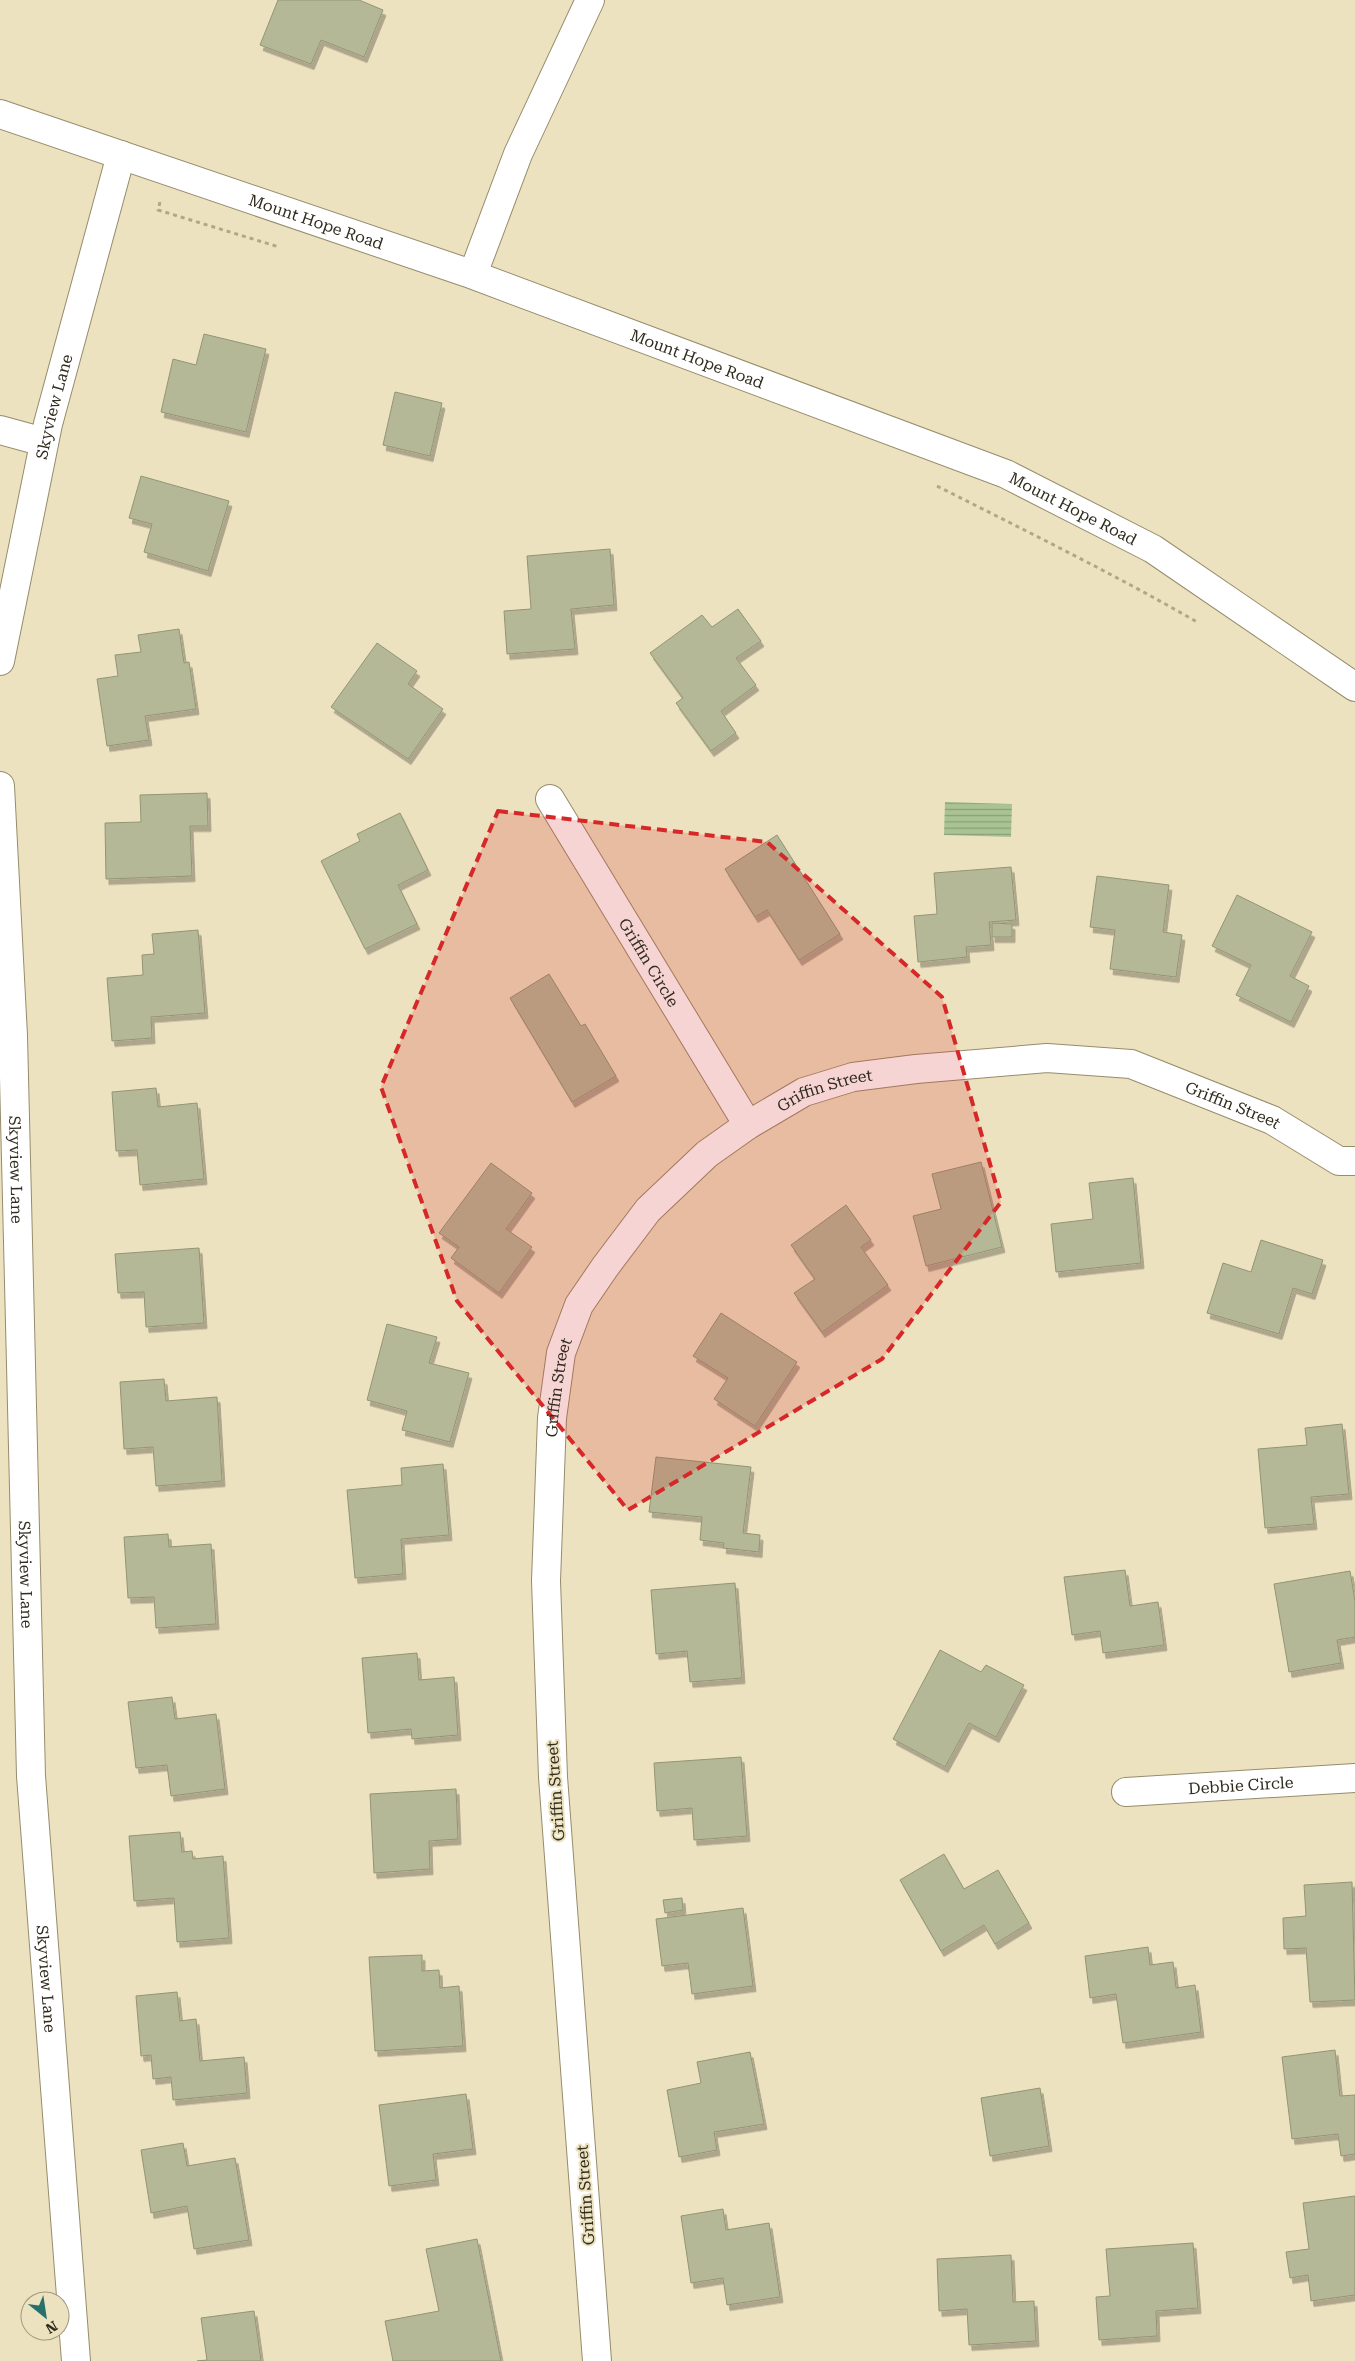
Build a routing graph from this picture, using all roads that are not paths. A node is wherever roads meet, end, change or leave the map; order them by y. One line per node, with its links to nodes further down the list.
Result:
1 (590, 0): 4 (street)
2 (0, 114): 3 (street, Mount Hope Road)
3 (121, 155): 4 (street, Mount Hope Road); 6 (street, Skyview Lane)
4 (473, 274): 8 (street, Mount Hope Road)
5 (0, 430): 6 (street)
6 (44, 442): 7 (street, Skyview Lane)
7 (0, 661)
8 (1355, 687)
9 (0, 786): 15 (street, Skyview Lane)
10 (550, 799): 11 (street, Griffin Circle)
11 (748, 1125): 12 (street, Griffin Street); 16 (street, Griffin Street)
12 (1355, 1161)
13 (1355, 1778): 14 (street, Debbie Circle)
14 (1126, 1792)
15 (76, 2361)
16 (597, 2361)

